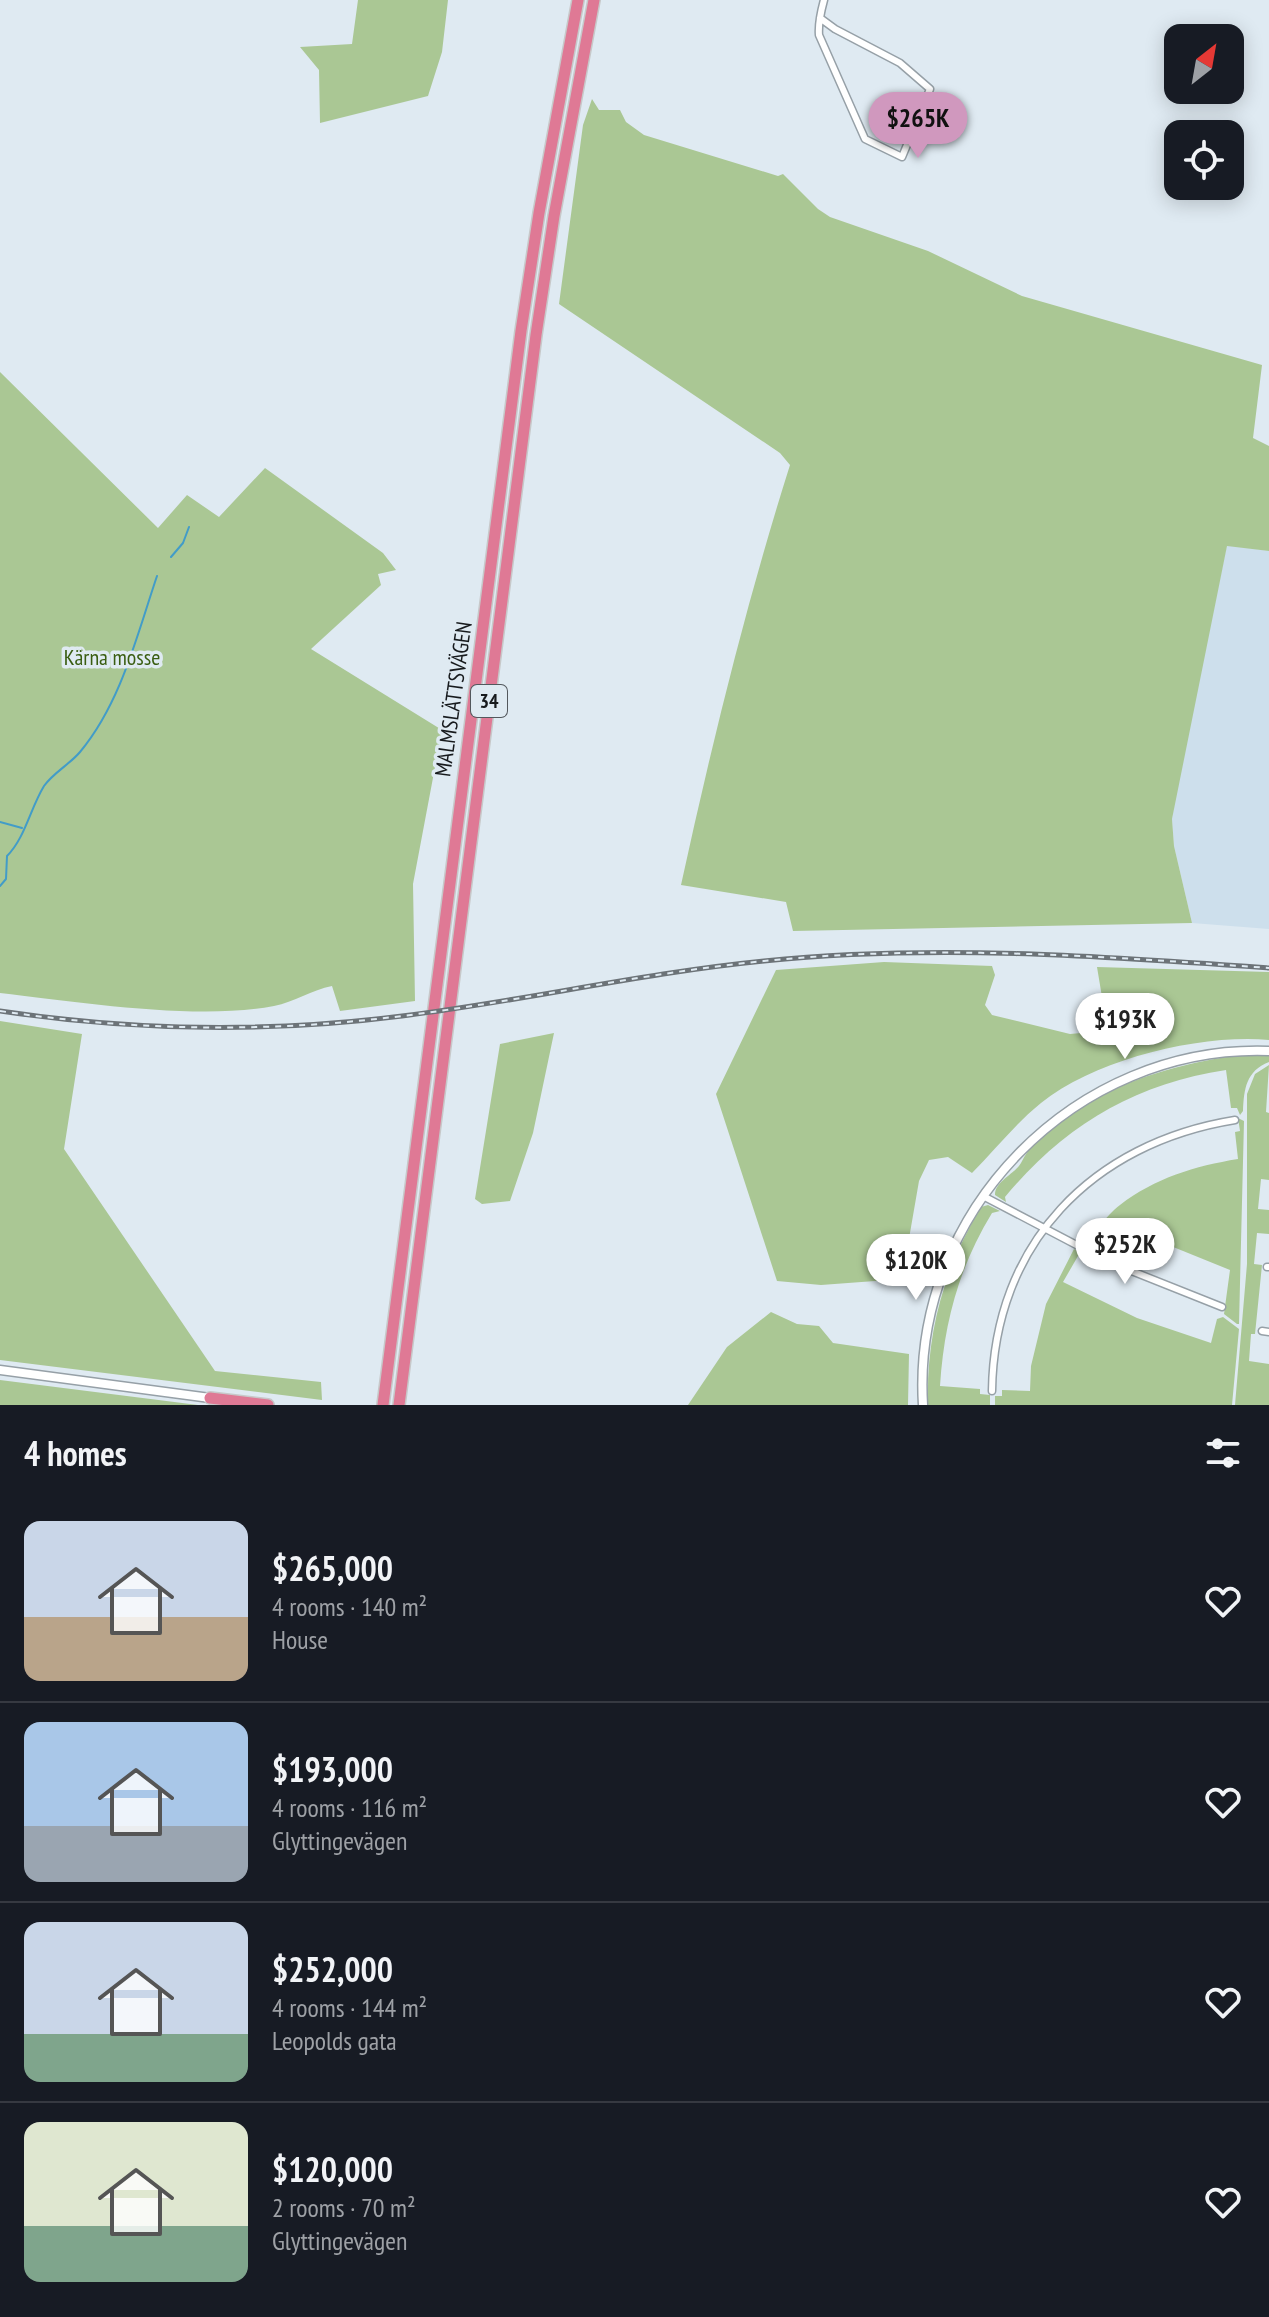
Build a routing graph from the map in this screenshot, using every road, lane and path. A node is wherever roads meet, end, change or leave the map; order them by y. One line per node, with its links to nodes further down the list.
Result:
1 (578, 0): 15 (highway, MALMSLÄTTSVÄGEN / 34)
2 (594, 0): 16 (highway, MALMSLÄTTSVÄGEN / 34)
3 (824, 0): 4 (street)
4 (820, 18): 4 (street)
5 (1269, 1051): 7 (street)
6 (1235, 1120): 8 (street)
7 (982, 1195): 8 (street); 17 (street)
8 (1044, 1228): 9 (street); 11 (street)
9 (1222, 1307)
10 (0, 1370): 12 (street)
11 (992, 1391)
12 (210, 1398): 13 (highway); 14 (highway)
13 (236, 1405)
14 (268, 1405)
15 (383, 1405)
16 (399, 1405)
17 (923, 1405)

